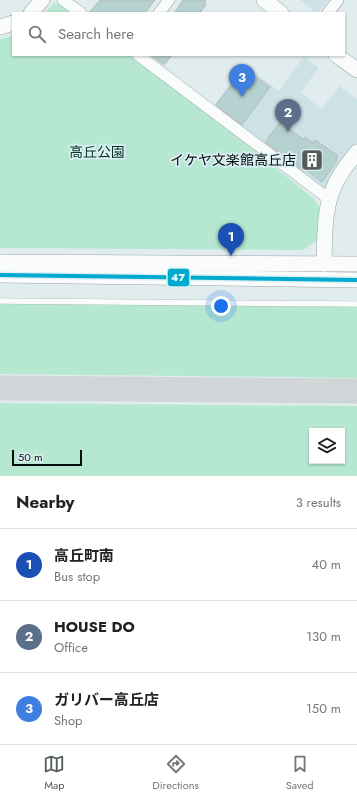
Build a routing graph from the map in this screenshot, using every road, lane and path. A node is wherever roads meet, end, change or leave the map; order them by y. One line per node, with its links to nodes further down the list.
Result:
1 (42, 0): 6 (street)
2 (63, 0): 7 (street)
3 (169, 0): 8 (street)
4 (264, 0): 9 (street)
5 (338, 0): 10 (street)
6 (32, 12)
7 (80, 12)
8 (160, 12)
9 (280, 12)
10 (329, 12)
11 (12, 24): 12 (street)
12 (0, 27)
13 (139, 56): 17 (street)
14 (337, 56): 15 (street)
15 (357, 70)
16 (357, 152): 17 (street)
17 (329, 199): 19 (street)
18 (0, 262): 19 (street)
19 (324, 264): 20 (street)
20 (357, 264)
21 (0, 275): 22 (street)
22 (357, 280)
23 (0, 301): 24 (lane)
24 (357, 304)

